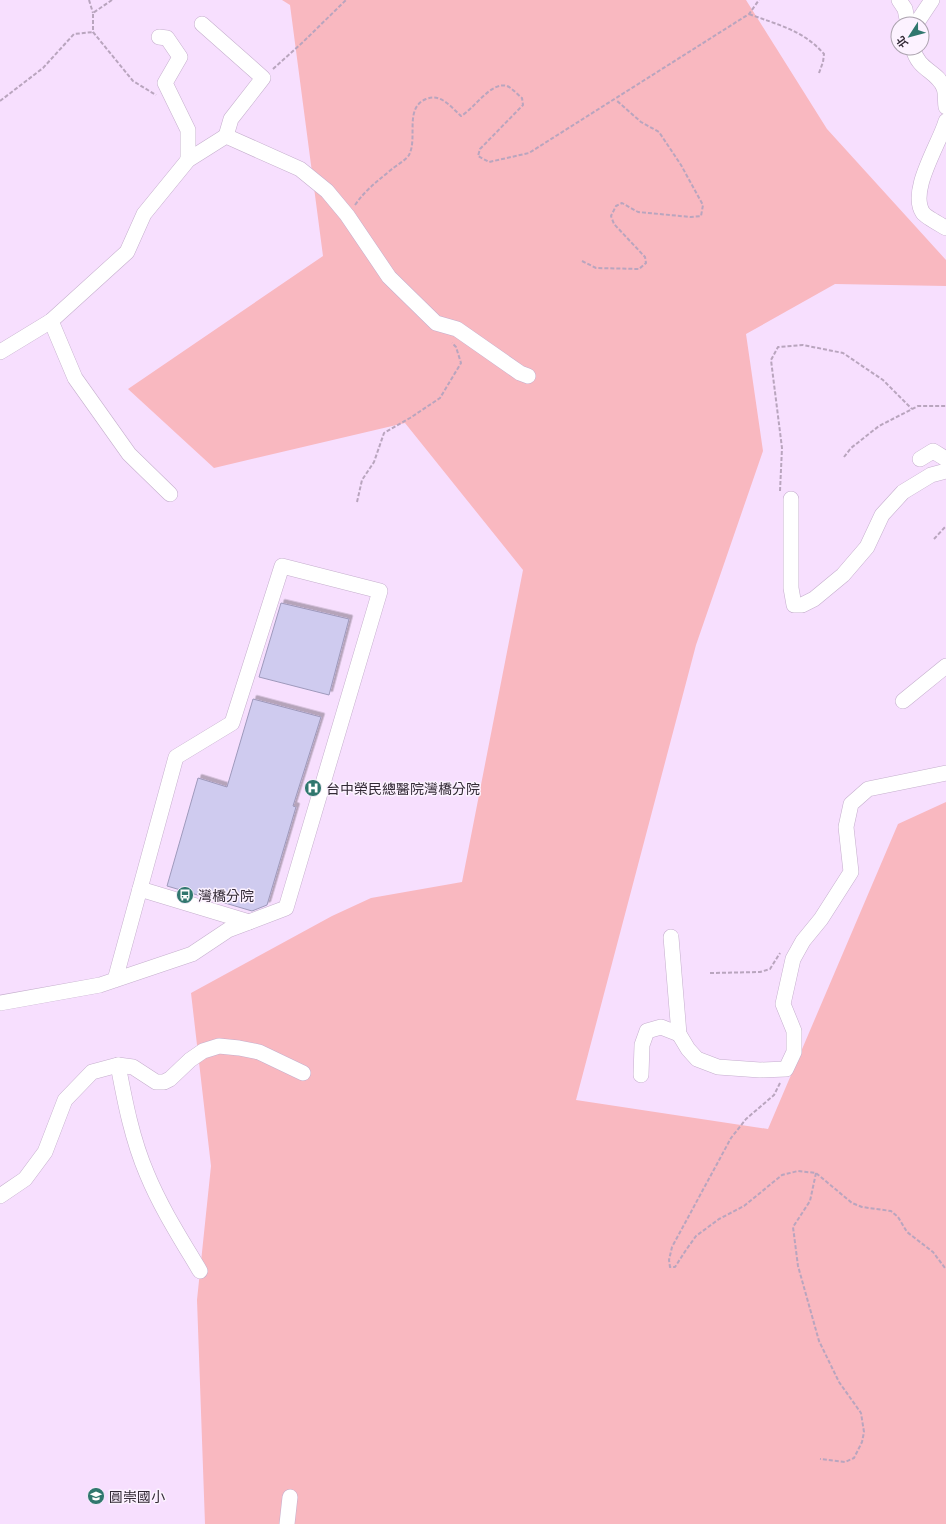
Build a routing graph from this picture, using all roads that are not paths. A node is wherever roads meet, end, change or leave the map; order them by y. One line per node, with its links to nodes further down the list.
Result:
1 (898, 0): 3 (street)
2 (932, 0): 4 (street)
3 (906, 16)
4 (921, 16)
5 (202, 24): 10 (street)
6 (159, 37): 11 (street)
7 (916, 56): 8 (street)
8 (946, 107)
9 (946, 121): 12 (street)
10 (226, 136): 11 (street); 15 (street)
11 (188, 160): 13 (street)
12 (946, 228)
13 (51, 321): 14 (street); 19 (street)
14 (0, 352)
15 (528, 376)
16 (920, 459): 17 (street)
17 (946, 459)
18 (946, 471): 20 (street)
19 (170, 494)
20 (791, 499)
21 (946, 666): 22 (street)
22 (902, 702)
23 (946, 773): 29 (street)
24 (140, 889): 25 (street); 25 (street); 27 (street)
25 (249, 922): 27 (street)
26 (671, 937): 29 (street)
27 (116, 980): 28 (street)
28 (0, 1003)
29 (679, 1034): 32 (street)
30 (118, 1065): 31 (street); 33 (street); 34 (street)
31 (303, 1073)
32 (641, 1075)
33 (0, 1196)
34 (200, 1271)
35 (290, 1497): 36 (street)
36 (287, 1524)

